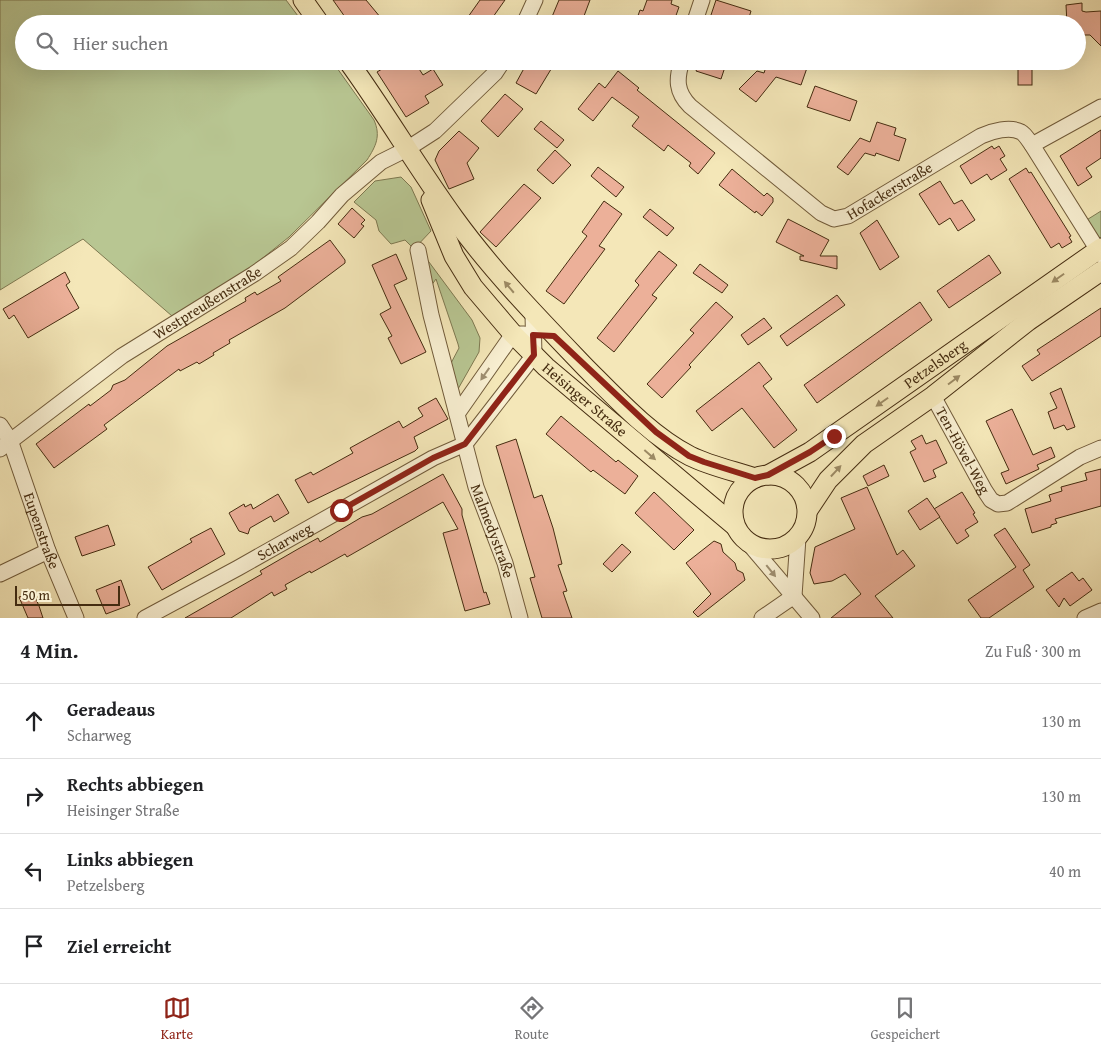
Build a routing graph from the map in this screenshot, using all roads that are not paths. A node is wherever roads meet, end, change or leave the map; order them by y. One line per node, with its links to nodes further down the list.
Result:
1 (303, 0): 4 (main road)
2 (535, 0): 5 (street)
3 (702, 0): 6 (street)
4 (314, 15)
5 (528, 15)
6 (697, 15)
7 (355, 70): 12 (main road, Heisinger Straße)
8 (497, 70): 12 (street, Westpreußenstraße)
9 (680, 70): 11 (street, Hofackerstraße)
10 (1101, 107): 11 (street)
11 (1032, 145): 14 (street, Hofackerstraße)
12 (407, 149): 16 (main road, Heisinger Straße, one-way to 12); 17 (main road, Heisinger Straße); 25 (street, Westpreußenstraße)
13 (418, 250): 22 (street)
14 (1100, 251): 27 (main road, Petzelsberg, one-way to 27)
15 (1101, 270): 21 (main road, Petzelsberg, one-way to 15)
16 (534, 315): 18 (street); 19 (main road, Heisinger Straße)
17 (513, 334): 18 (street); 20 (main road, Heisinger Straße); 22 (street, one-way to 22)
18 (533, 335): 19 (street); 20 (street)
19 (554, 336): 27 (main road, Heisinger Straße)
20 (534, 355): 24 (street, Scharweg); 29 (main road, Heisinger Straße, one-way to 29)
21 (933, 396): 26 (street, Ten-Hövel-Weg); 28 (main road, Petzelsberg, one-way to 21)
22 (457, 414): 24 (street)
23 (0, 425): 25 (street, Eupenstraße)
24 (465, 444): 37 (street, Scharweg); 38 (street, Malmedystraße)
25 (5, 445): 32 (street, Eupenstraße)
26 (1101, 448)
27 (761, 476): 28 (main road, Heisinger Straße); 29 (main road)
28 (808, 510): 30 (main road)
29 (735, 526): 31 (main road)
30 (798, 538): 31 (main road); 34 (street)
31 (750, 545): 34 (street, one-way to 34)
32 (48, 551): 33 (street); 36 (street, Eupenstraße)
33 (0, 574)
34 (794, 596): 39 (street); 40 (street)
35 (1101, 611): 41 (street)
36 (76, 618)
37 (145, 618)
38 (520, 618)
39 (762, 618)
40 (812, 618)
41 (1085, 618)

